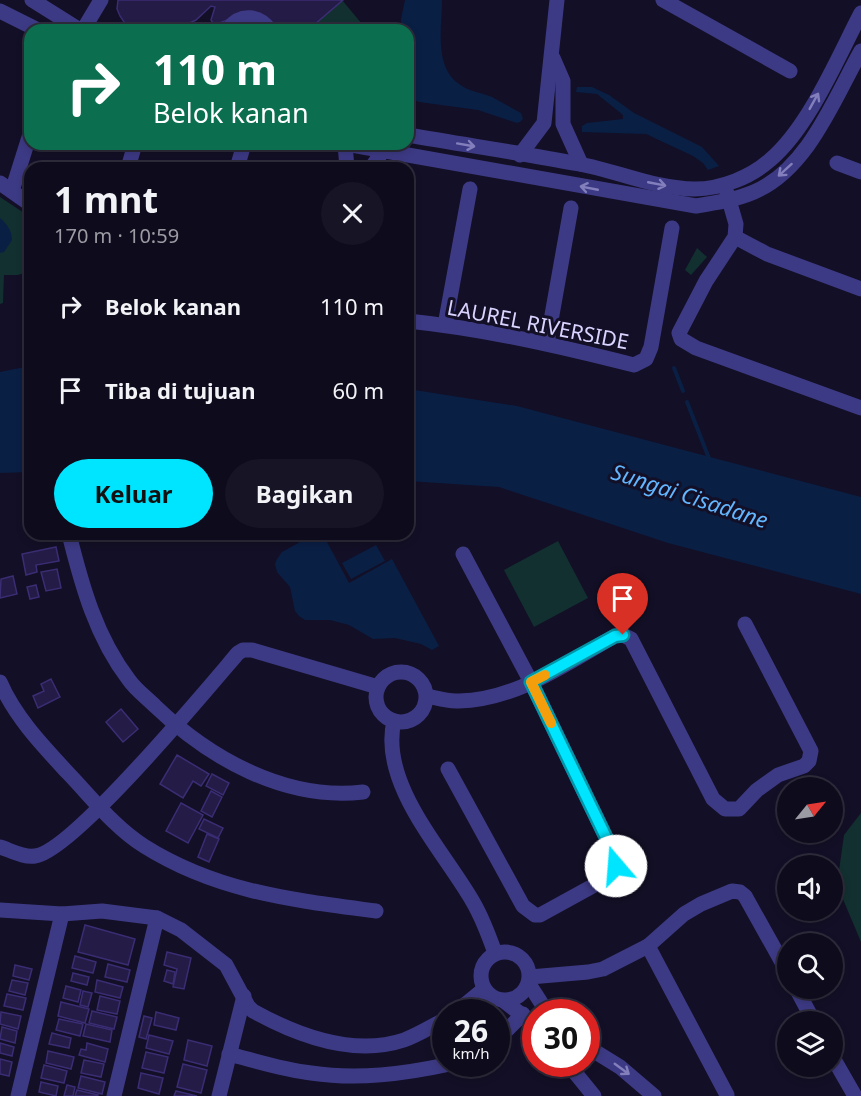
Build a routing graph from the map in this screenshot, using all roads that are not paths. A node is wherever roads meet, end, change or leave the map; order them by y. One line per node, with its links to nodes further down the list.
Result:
1 (32, 0): 8 (street)
2 (101, 0): 9 (street)
3 (557, 0): 13 (street)
4 (663, 0): 14 (street)
5 (0, 11): 7 (street)
6 (861, 14): 26 (street, one-way to 6)
7 (26, 24)
8 (72, 24)
9 (86, 24)
10 (233, 24): 11 (street)
11 (265, 24)
12 (861, 51): 30 (street, one-way to 30)
13 (552, 55): 15 (street); 16 (street)
14 (790, 71)
15 (544, 123): 16 (street); 21 (street)
16 (562, 124): 24 (street)
17 (414, 136): 21 (street, one-way to 21)
18 (24, 147): 27 (street)
19 (378, 150): 20 (street)
20 (383, 151): 22 (street); 30 (street, one-way to 20)
21 (520, 155): 24 (street)
22 (375, 162)
23 (837, 163): 25 (street)
24 (581, 164): 26 (street, one-way to 26)
25 (861, 172)
26 (725, 184): 30 (street)
27 (6, 187): 29 (street)
28 (470, 189): 36 (street)
29 (24, 200)
30 (729, 200): 33 (street)
31 (571, 208): 37 (street)
32 (672, 228): 37 (street, LAUREL RIVERSIDE)
33 (735, 237): 34 (street); 38 (street)
34 (861, 289)
35 (414, 322): 36 (street, LAUREL RIVERSIDE)
36 (445, 325): 37 (street, LAUREL RIVERSIDE)
37 (547, 343)
38 (861, 408)
39 (71, 540): 47 (street)
40 (463, 554): 43 (street)
41 (745, 624): 43 (street)
42 (0, 682): 50 (street)
43 (531, 682): 45 (street); 48 (street)
44 (378, 687): 45 (street); 46 (street); 47 (street)
45 (427, 696): 46 (street)
46 (394, 721): 57 (street)
47 (175, 726): 49 (street); 50 (street)
48 (448, 770)
49 (363, 792)
50 (99, 807): 51 (street); 53 (street)
51 (0, 847)
52 (0, 910): 54 (street)
53 (376, 911)
54 (62, 914): 55 (street); 75 (street)
55 (157, 918): 61 (street); 76 (street)
56 (648, 946): 58 (street); 59 (street); 74 (street)
57 (495, 953): 59 (street); 60 (street)
58 (777, 953)
59 (529, 980): 64 (street); 65 (street)
60 (484, 989): 62 (street); 63 (street)
61 (244, 996): 67 (street); 69 (street)
62 (472, 999)
63 (499, 999)
64 (510, 999)
65 (540, 999)
66 (522, 1015): 68 (street)
67 (432, 1026)
68 (510, 1027)
69 (229, 1054): 71 (street); 77 (street)
70 (600, 1055): 79 (street, one-way to 79)
71 (432, 1067)
72 (843, 1075): 80 (street)
73 (579, 1077): 78 (street)
74 (726, 1095)
75 (18, 1096)
76 (114, 1096)
77 (219, 1096)
78 (594, 1096)
79 (654, 1096)
80 (855, 1096)

